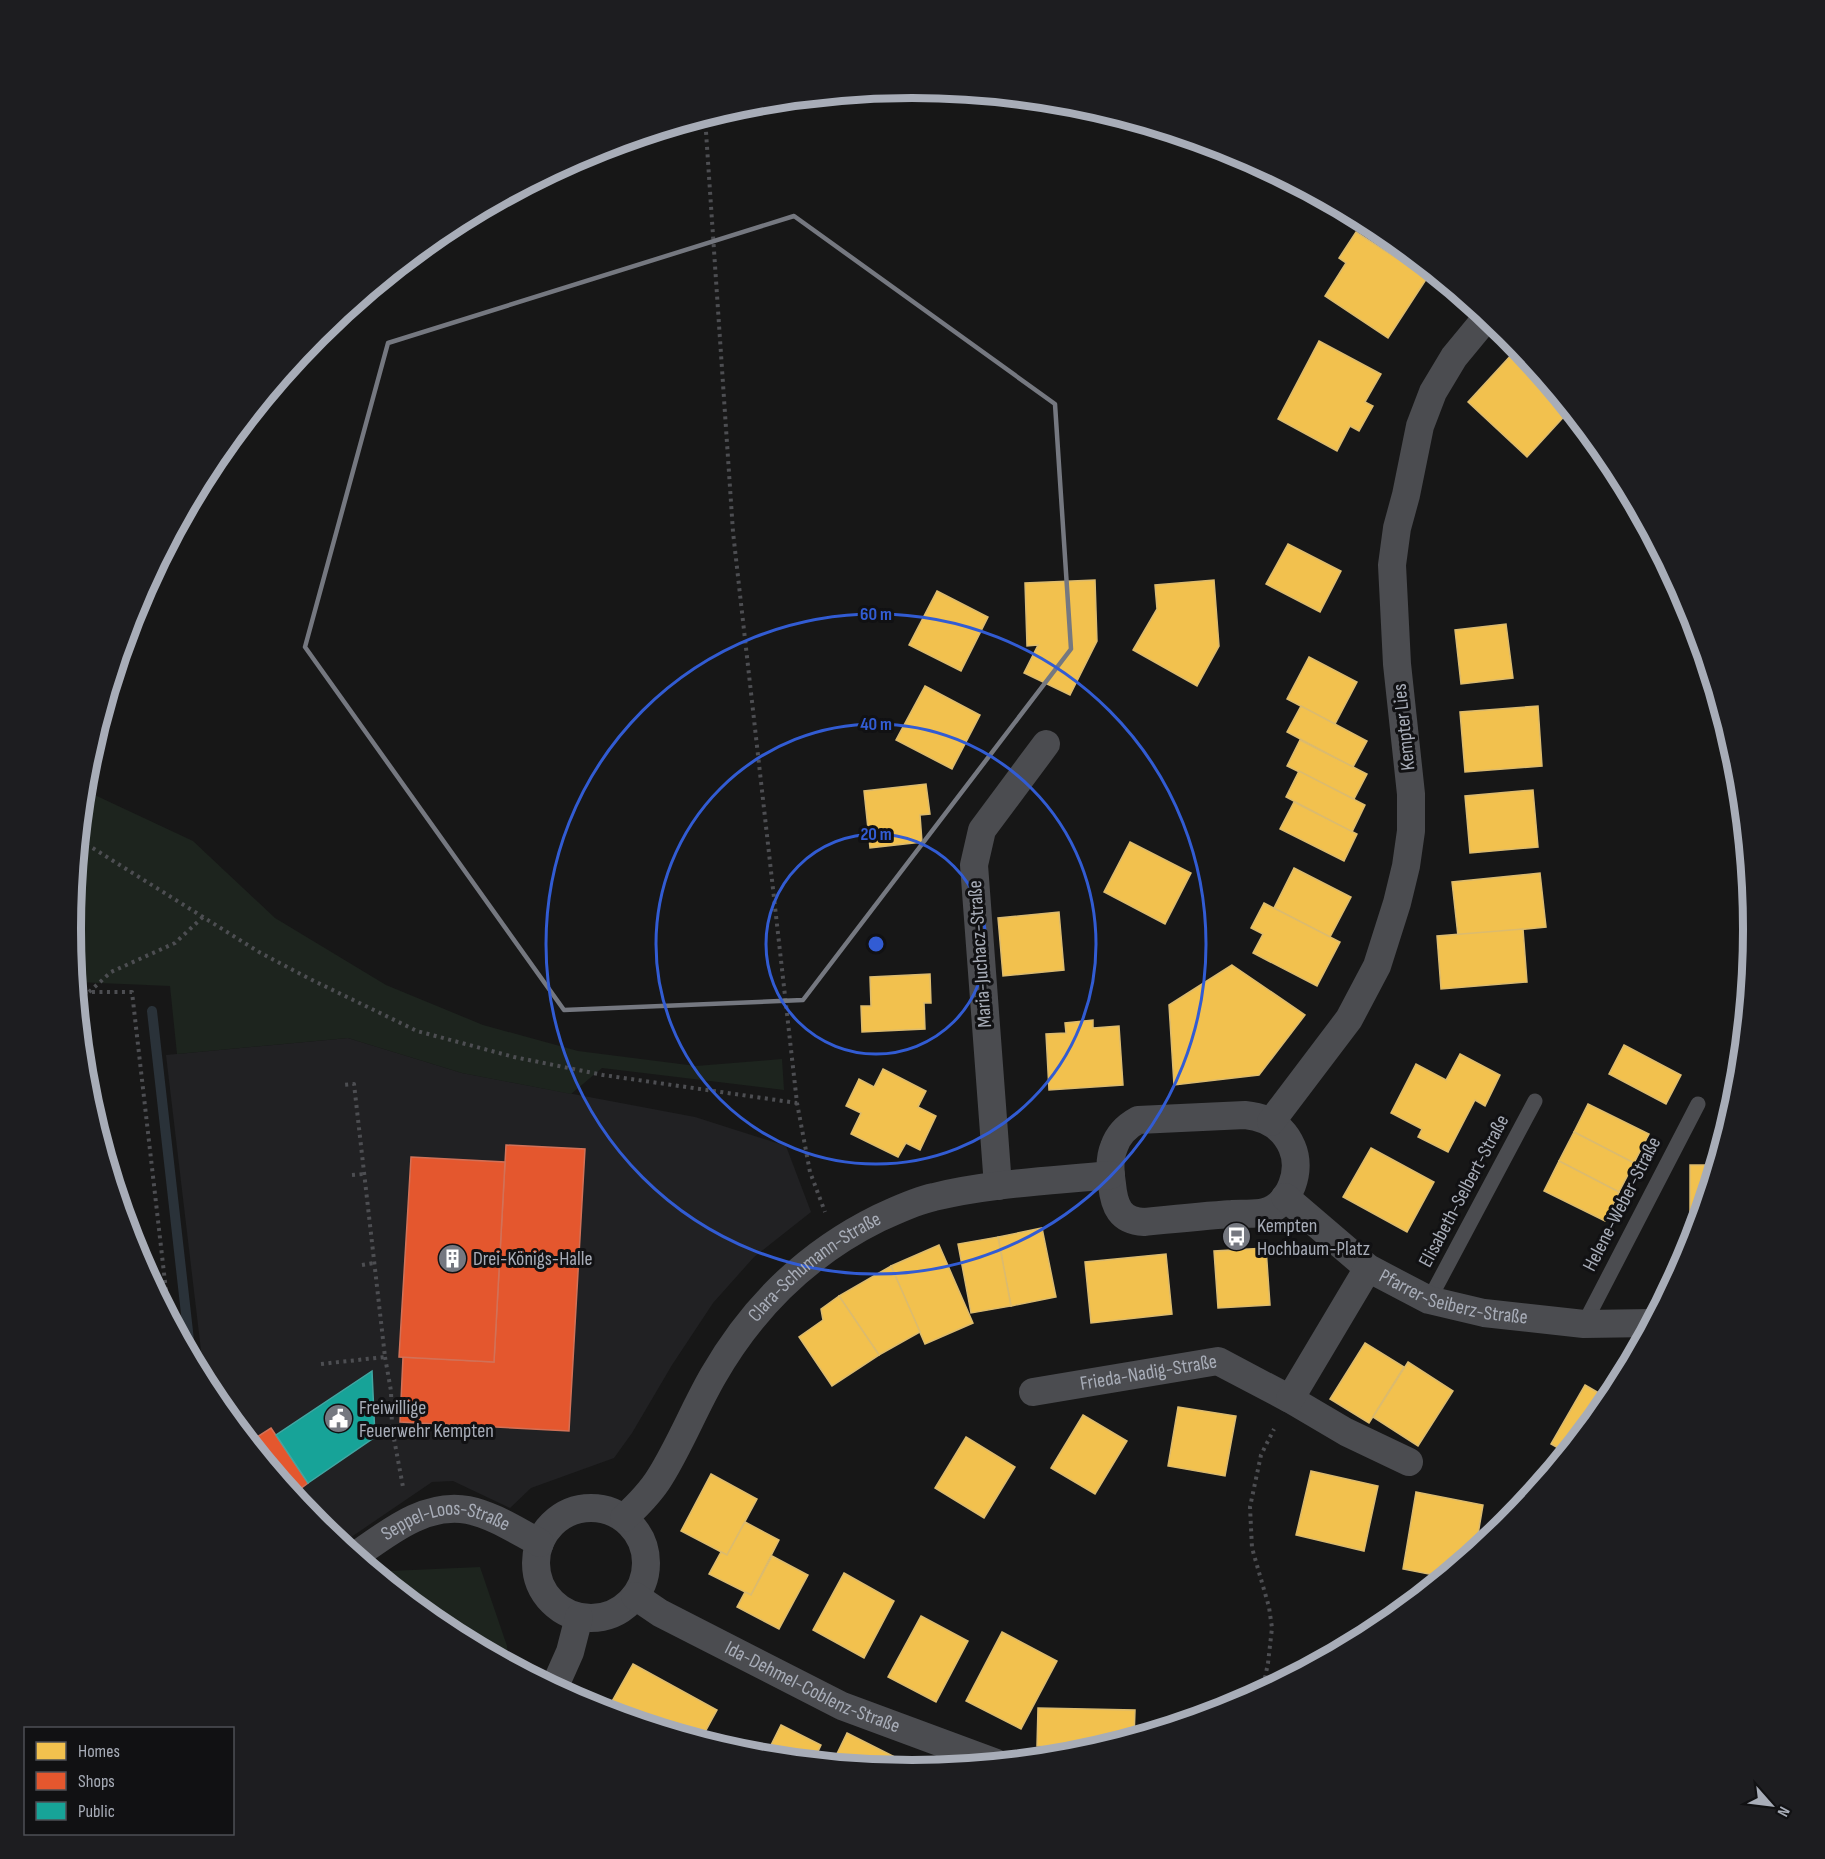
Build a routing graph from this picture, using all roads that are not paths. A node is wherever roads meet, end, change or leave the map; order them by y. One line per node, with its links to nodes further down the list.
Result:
1 (1481, 324): 5 (street, Kempter Lies)
2 (1046, 744): 7 (street, Maria-Juchacz-Straße)
3 (1535, 1101): 10 (lane, Elisabeth-Selbert-Straße)
4 (1698, 1104): 12 (lane, Helene-Weber-Straße)
5 (1271, 1122): 6 (street); 8 (street)
6 (1111, 1176): 7 (street, Clara-Schumann-Straße); 8 (street)
7 (998, 1186): 16 (street, Clara-Schumann-Straße)
8 (1285, 1197): 9 (street, Pfarrer-Seiberz-Straße)
9 (1368, 1268): 10 (street, Pfarrer-Seiberz-Straße); 14 (street)
10 (1429, 1300): 12 (street, Pfarrer-Seiberz-Straße)
11 (1644, 1323): 12 (street, Pfarrer-Seiberz-Straße)
12 (1584, 1324)
13 (1033, 1392): 14 (street, Frieda-Nadig-Straße)
14 (1290, 1399): 15 (street, Frieda-Nadig-Straße)
15 (1409, 1462)
16 (624, 1518): 17 (street); 19 (street)
17 (540, 1543): 18 (street, Seppel-Loos-Straße); 20 (street)
18 (361, 1552)
19 (635, 1596): 20 (street); 22 (street, Ida-Dehmel-Coblenz-Straße)
20 (579, 1617): 21 (street)
21 (557, 1681)
22 (982, 1758)

